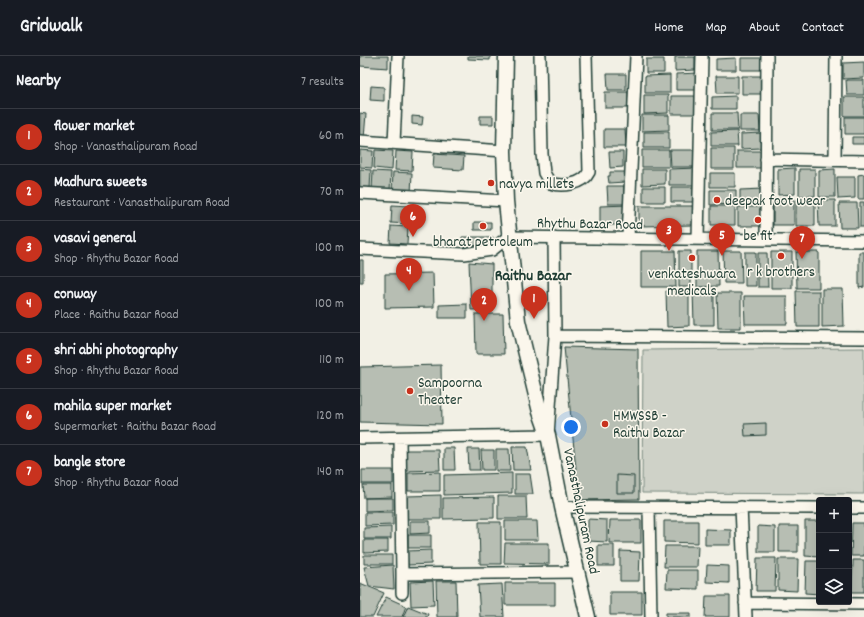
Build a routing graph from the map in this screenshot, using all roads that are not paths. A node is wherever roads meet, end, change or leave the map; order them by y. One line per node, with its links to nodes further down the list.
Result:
1 (398, 56): 10 (street)
2 (506, 56): 11 (street, Vanasthalipuram Road)
3 (540, 56): 4 (street)
4 (586, 56)
5 (636, 56): 19 (street)
6 (702, 56): 20 (street)
7 (767, 56): 12 (street)
8 (836, 56): 13 (street)
9 (360, 141): 10 (street)
10 (394, 143): 11 (street)
11 (504, 151): 16 (street, Vanasthalipuram Road)
12 (766, 160): 13 (street); 21 (street)
13 (835, 160): 14 (street)
14 (864, 161)
15 (360, 194): 16 (street)
16 (506, 201): 17 (street, Vanasthalipuram Road)
17 (508, 237): 18 (street, Rhythu Bazar Road); 23 (street); 26 (street, Vanasthalipuram Road)
18 (554, 237): 19 (street, Rhythu Bazar Road); 24 (street)
19 (628, 238): 20 (street, Rhythu Bazar Road)
20 (698, 239): 21 (street, Rhythu Bazar Road)
21 (766, 240): 22 (street, Rhythu Bazar Road)
22 (864, 241)
23 (360, 249)
24 (555, 336): 25 (street); 26 (street)
25 (864, 338)
26 (548, 435): 28 (street); 29 (street, Vanasthalipuram Road)
27 (360, 438): 28 (street)
28 (400, 438): 36 (street)
29 (562, 507): 31 (street); 35 (street, Vanasthalipuram Road)
30 (741, 507): 31 (street); 32 (street); 38 (street)
31 (649, 508): 41 (street)
32 (816, 508)
33 (852, 508): 34 (street)
34 (864, 508)
35 (578, 572): 36 (street); 40 (street, Vanasthalipuram Road)
36 (402, 574): 37 (street)
37 (402, 594)
38 (745, 603): 39 (street); 42 (street)
39 (864, 604)
40 (588, 617)
41 (651, 617)
42 (746, 617)

